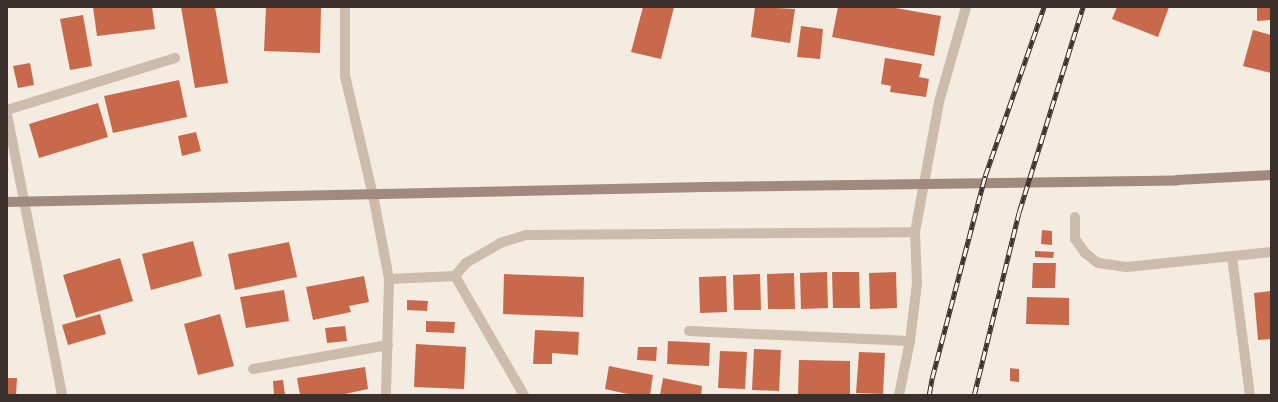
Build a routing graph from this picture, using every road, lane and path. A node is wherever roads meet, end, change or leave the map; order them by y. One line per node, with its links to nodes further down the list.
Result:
1 (345, 7): 7 (street)
2 (966, 7): 11 (street)
3 (175, 58): 4 (street)
4 (7, 110)
5 (7, 114): 9 (street)
6 (1271, 175): 7 (street)
7 (372, 195): 9 (street); 15 (street)
8 (7, 202): 9 (street)
9 (24, 202): 20 (street)
10 (1075, 217): 13 (street)
11 (915, 232): 14 (street); 17 (street)
12 (1271, 252): 13 (street)
13 (1232, 257): 24 (street)
14 (455, 276): 15 (street); 22 (street)
15 (389, 279): 18 (street)
16 (689, 331): 17 (street)
17 (910, 342): 23 (street)
18 (388, 345): 19 (street); 21 (street)
19 (253, 369)
20 (62, 395)
21 (386, 395)
22 (524, 395)
23 (899, 395)
24 (1250, 395)

